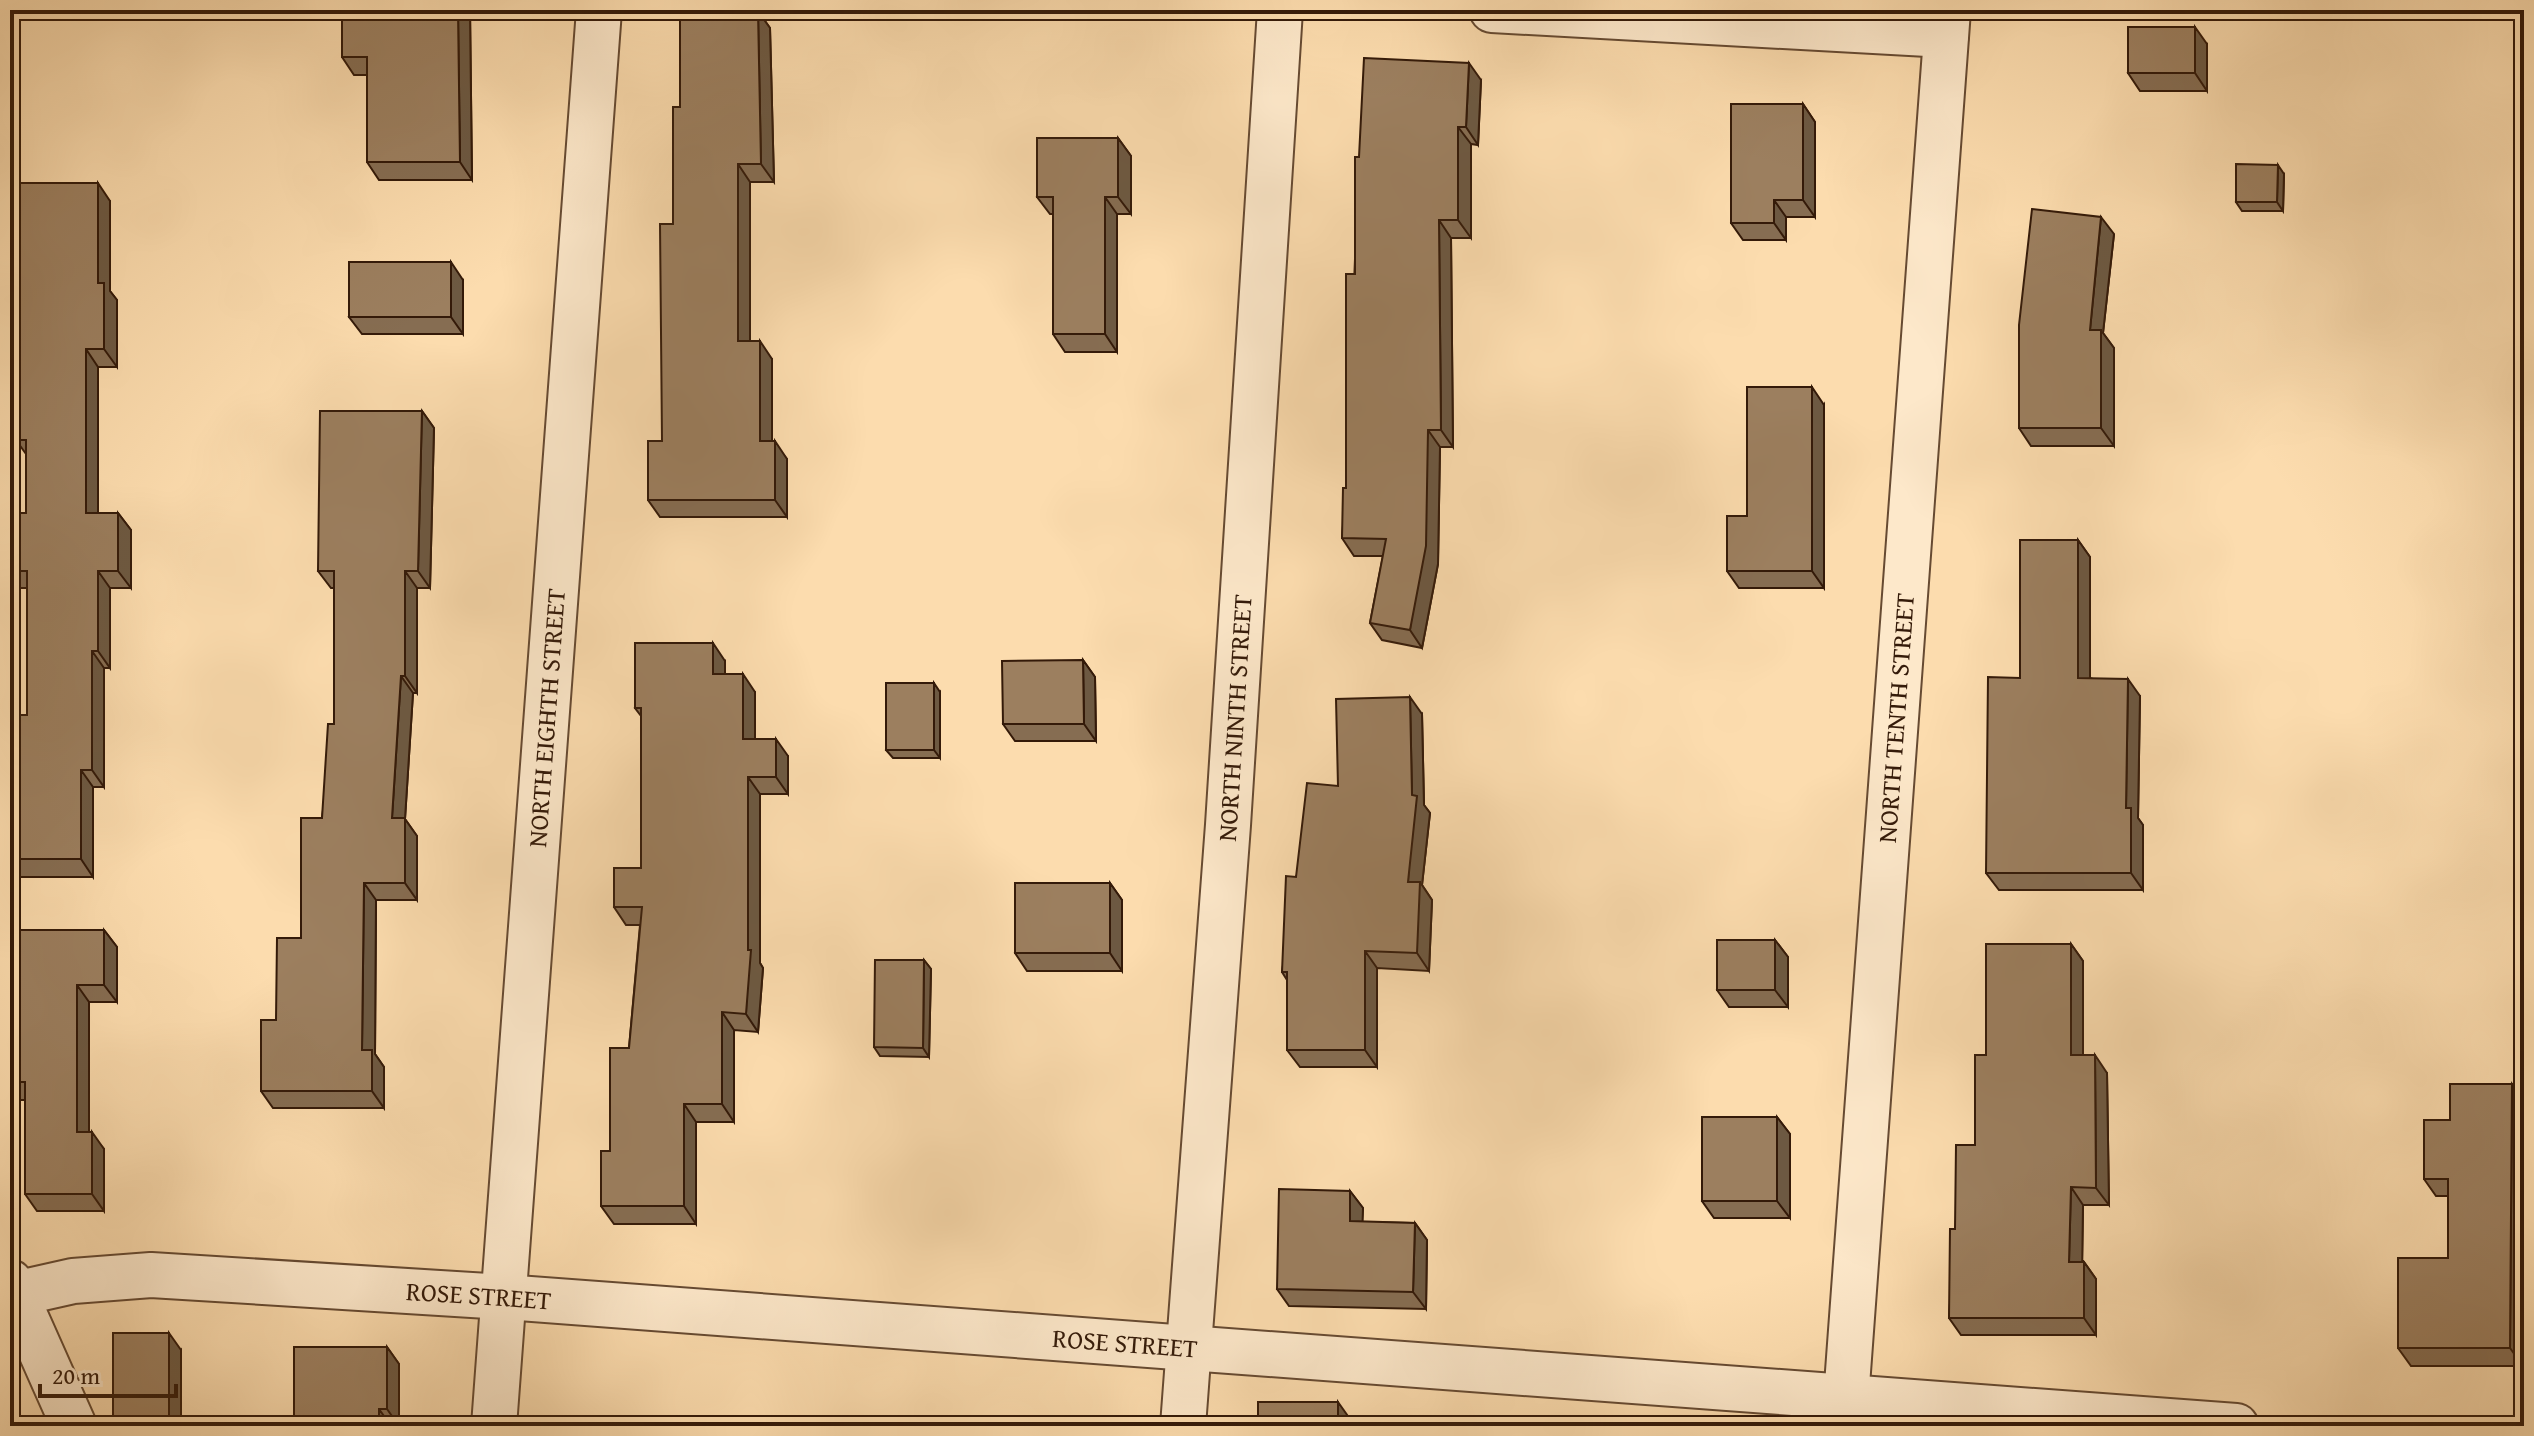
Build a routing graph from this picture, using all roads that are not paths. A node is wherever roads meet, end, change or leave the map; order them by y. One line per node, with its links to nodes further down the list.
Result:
1 (599, 10): 6 (street, NORTH EIGHTH STREET)
2 (1280, 10): 7 (street, NORTH NINTH STREET)
3 (1492, 10): 4 (street)
4 (1947, 23): 8 (street, NORTH TENTH STREET)
5 (12, 1288): 6 (street, ROSE STREET); 9 (street)
6 (504, 1297): 7 (street, ROSE STREET); 10 (street, NORTH EIGHTH STREET)
7 (1188, 1348): 8 (street, ROSE STREET); 11 (street, NORTH NINTH STREET)
8 (1845, 1412): 12 (street, ROSE STREET)
9 (74, 1426)
10 (494, 1426)
11 (1183, 1426)
12 (2236, 1426)

